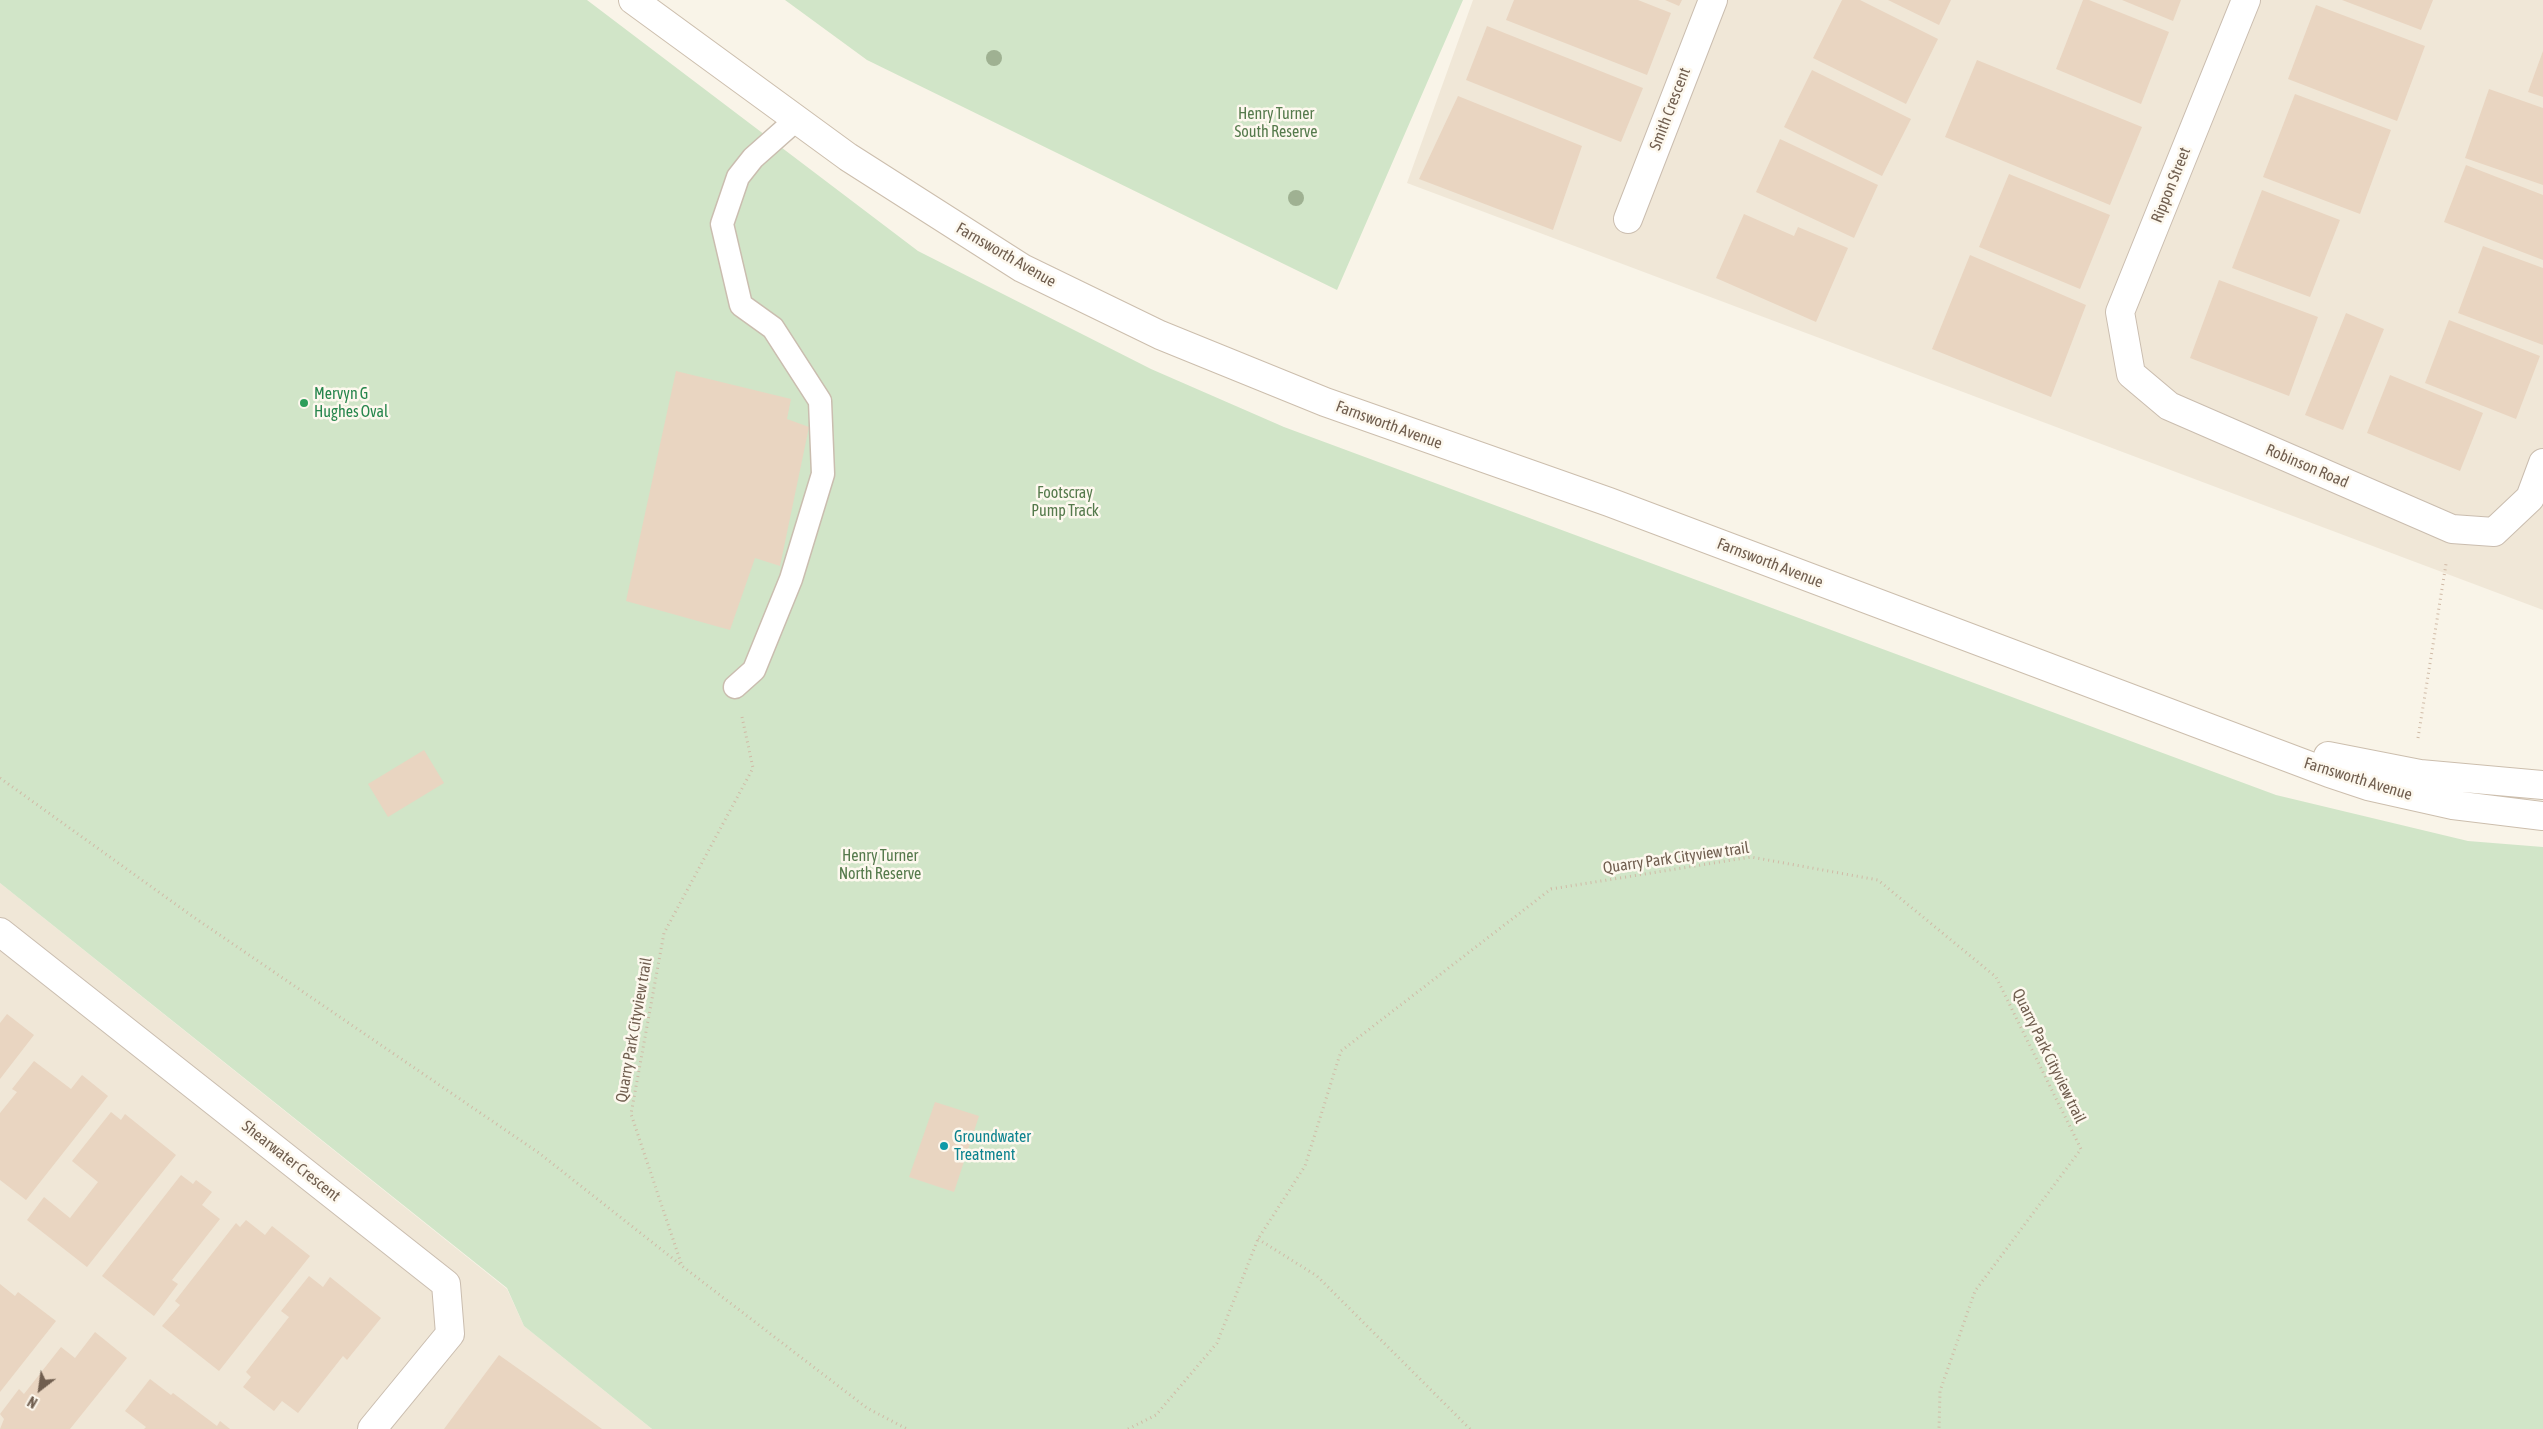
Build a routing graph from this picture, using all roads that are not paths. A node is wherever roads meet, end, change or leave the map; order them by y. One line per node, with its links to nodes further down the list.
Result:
1 (633, 0): 4 (main road, Farnsworth Avenue)
2 (1713, 0): 5 (main road, Smith Crescent)
3 (2246, 0): 6 (main road, Rippon Street)
4 (796, 119): 8 (lane); 9 (main road, Farnsworth Avenue)
5 (1628, 219)
6 (2131, 374): 7 (main road, Robinson Road)
7 (2543, 463)
8 (735, 687)
9 (2207, 727): 10 (main road, Farnsworth Avenue); 11 (main road, Farnsworth Avenue)
10 (2543, 785)
11 (2543, 816)
12 (0, 932): 13 (main road, Shearwater Crescent)
13 (372, 1429)

